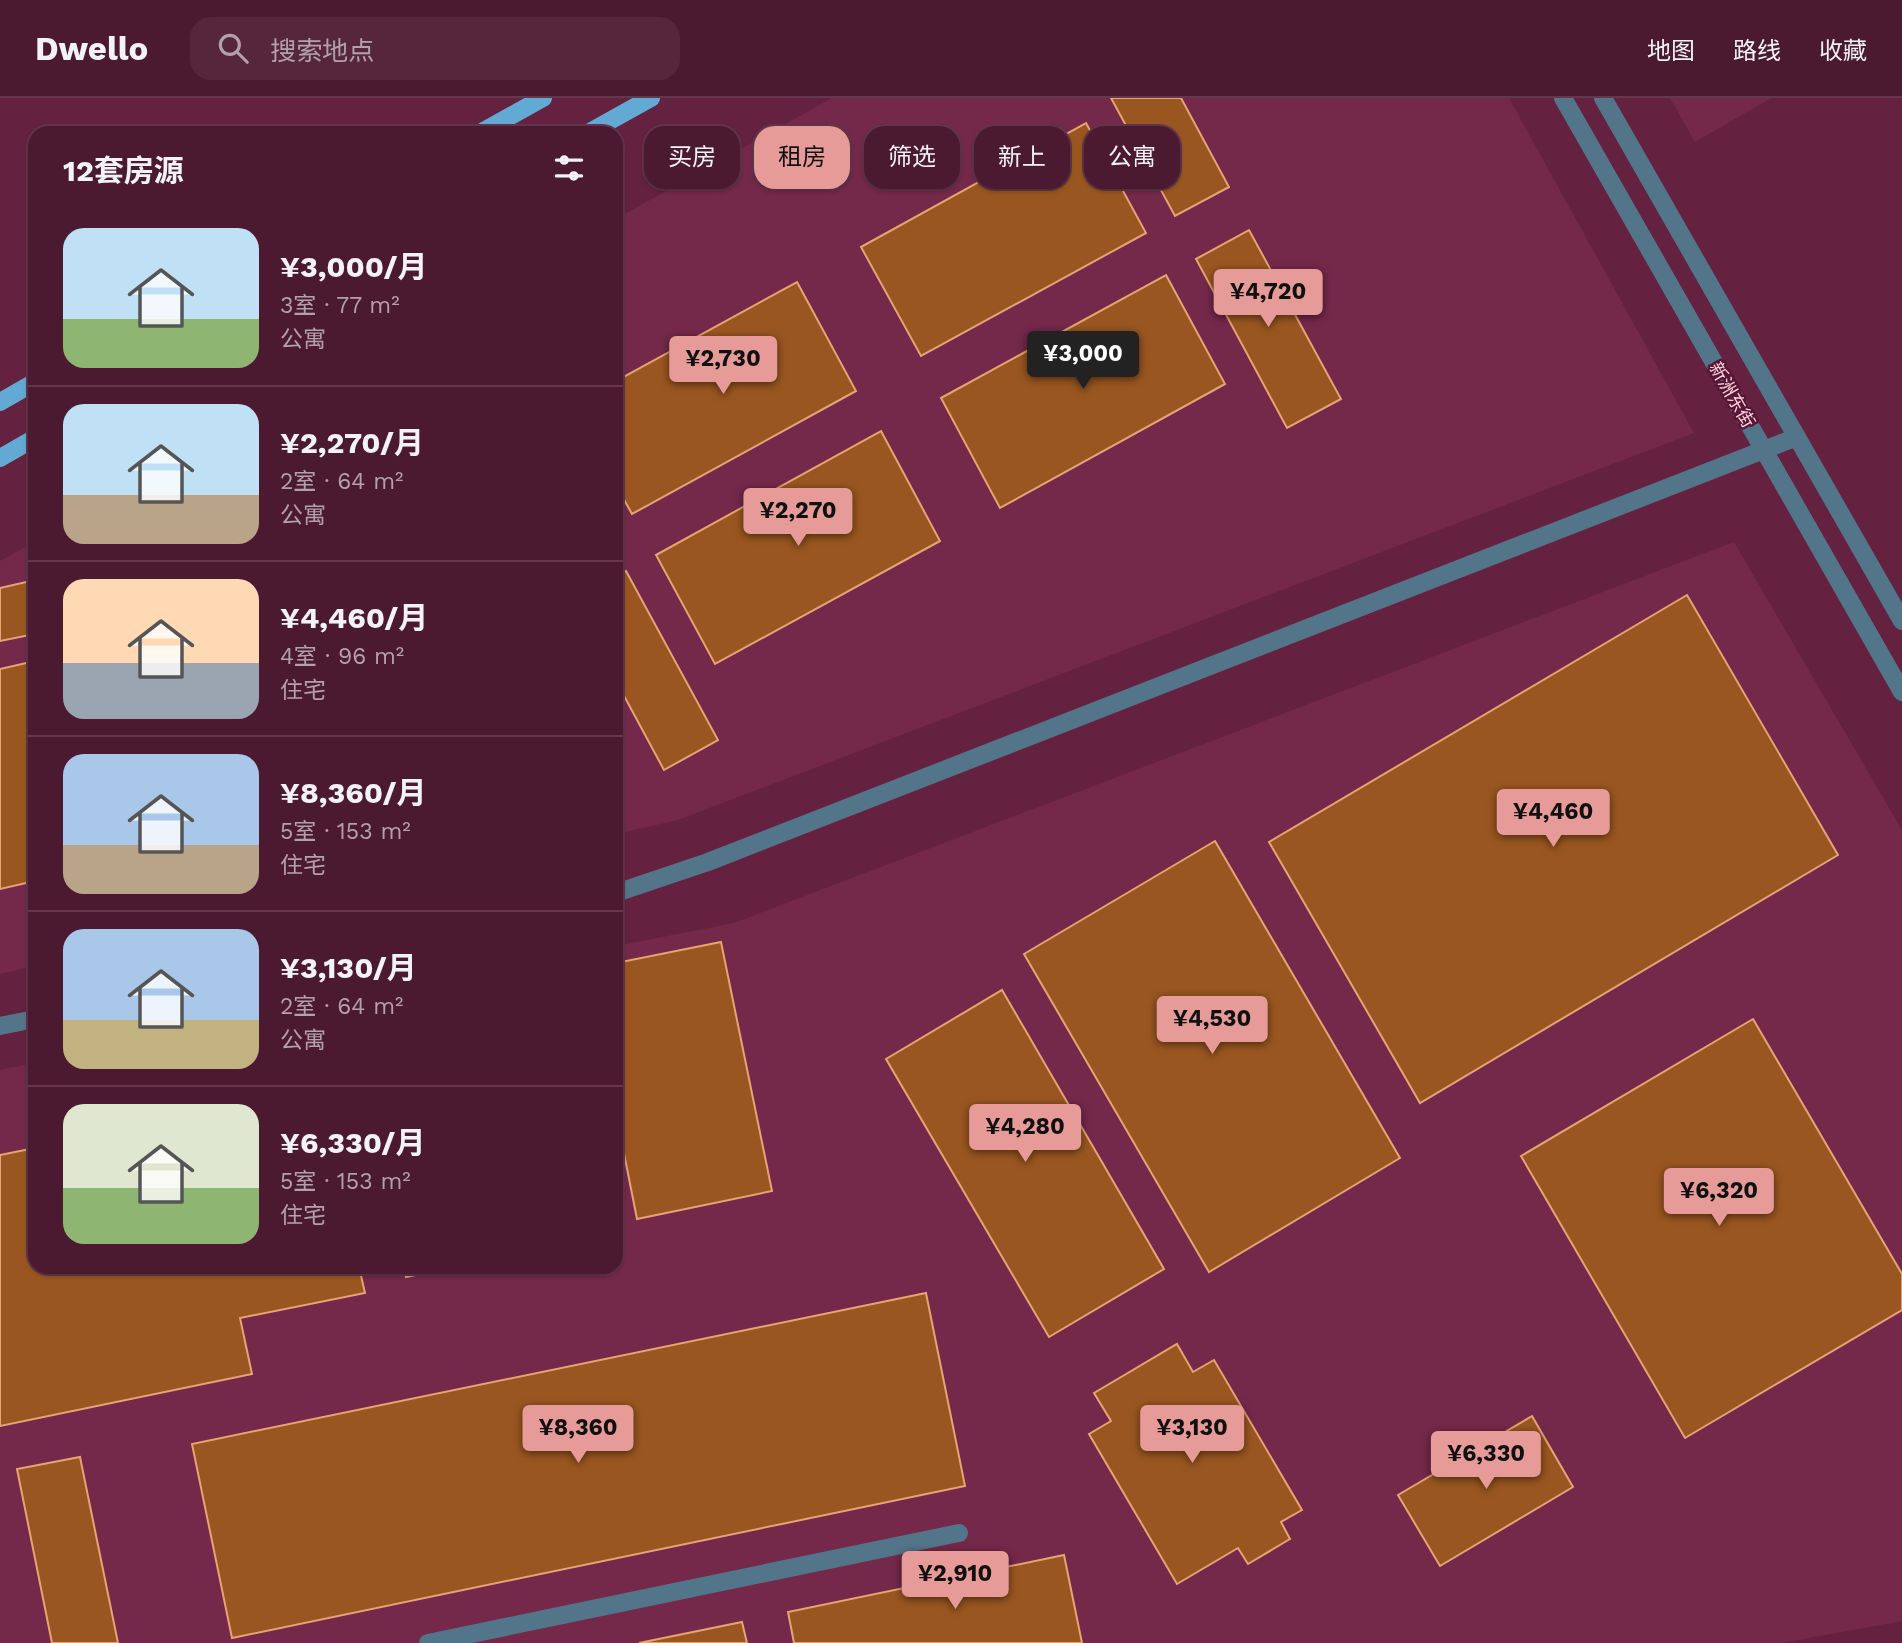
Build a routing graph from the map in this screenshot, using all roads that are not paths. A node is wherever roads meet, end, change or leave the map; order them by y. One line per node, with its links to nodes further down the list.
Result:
1 (543, 98): 5 (main road)
2 (651, 98): 6 (main road)
3 (1563, 98): 11 (street, 新洲东街)
4 (1603, 98): 9 (street, 新洲东街)
5 (493, 126)
6 (601, 126)
7 (28, 386): 8 (main road)
8 (0, 402)
9 (1797, 437): 11 (street); 13 (street, 新洲东街)
10 (28, 442): 12 (main road)
11 (1764, 450): 14 (street, 新洲东街); 15 (street)
12 (0, 458)
13 (1902, 621)
14 (1902, 692)
15 (623, 890)
16 (28, 1020): 17 (street)
17 (0, 1026)
18 (959, 1533): 19 (street)
19 (428, 1643)

